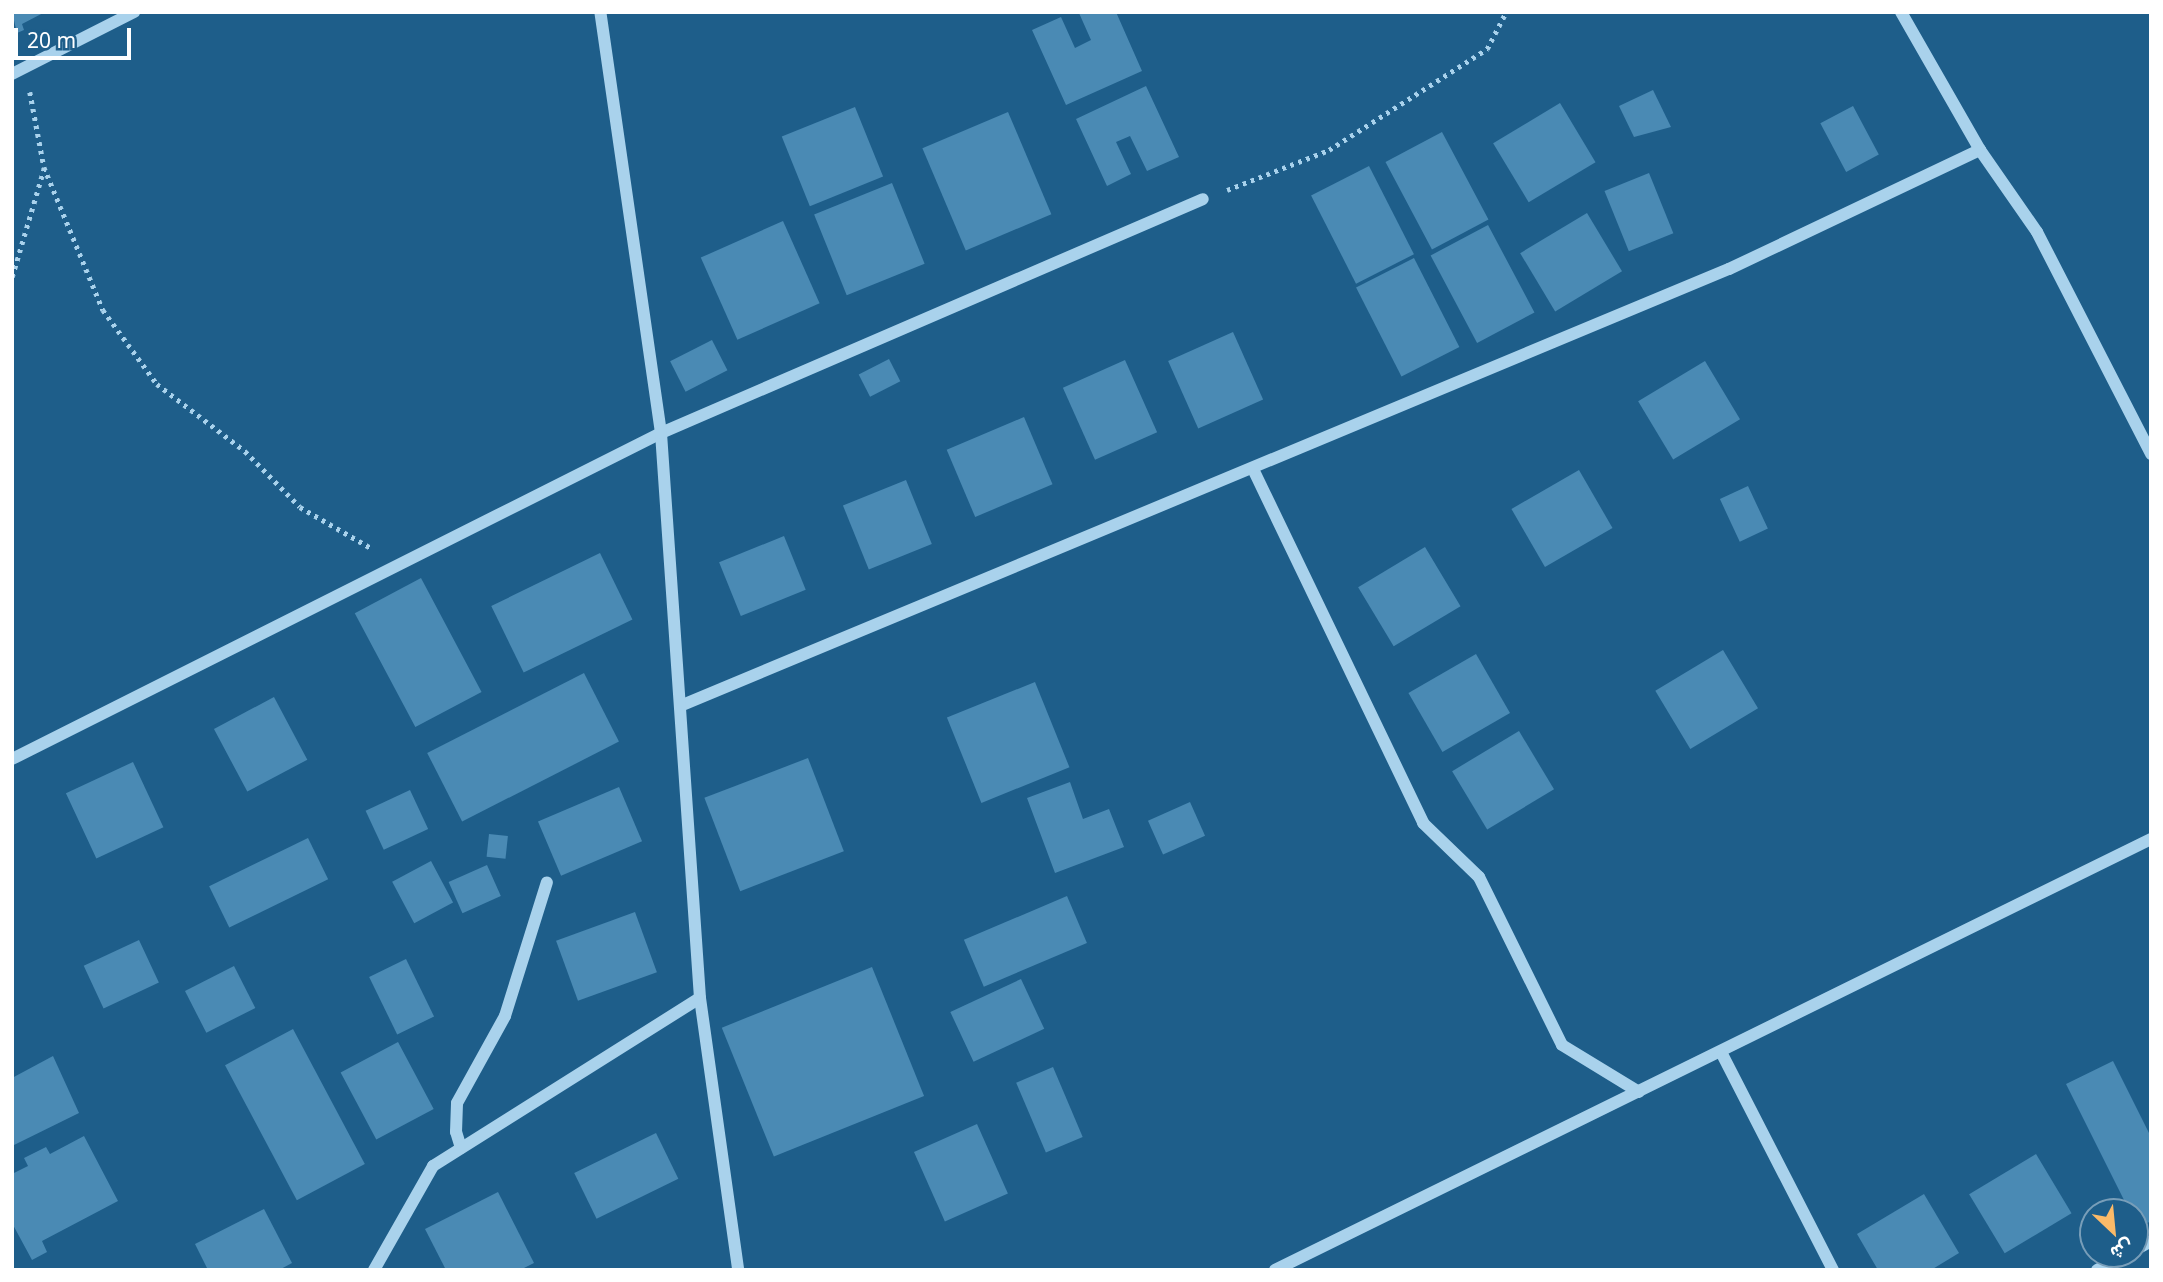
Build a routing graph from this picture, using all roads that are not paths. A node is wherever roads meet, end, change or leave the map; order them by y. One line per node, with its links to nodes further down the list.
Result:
1 (133, 12): 4 (street)
2 (600, 12): 7 (street)
3 (1901, 12): 5 (street)
4 (12, 74)
5 (1980, 150): 8 (street); 9 (street)
6 (1203, 199): 7 (street)
7 (661, 433): 10 (street); 11 (street)
8 (2151, 454)
9 (1253, 468): 10 (street); 16 (street)
10 (680, 706): 14 (street)
11 (12, 759)
12 (2151, 839): 15 (street)
13 (547, 882): 17 (street)
14 (701, 998): 17 (street); 19 (street)
15 (1721, 1052): 16 (street); 21 (street)
16 (1639, 1093): 20 (street)
17 (461, 1148): 18 (street)
18 (374, 1270)
19 (738, 1270)
20 (1275, 1270)
21 (1833, 1270)

